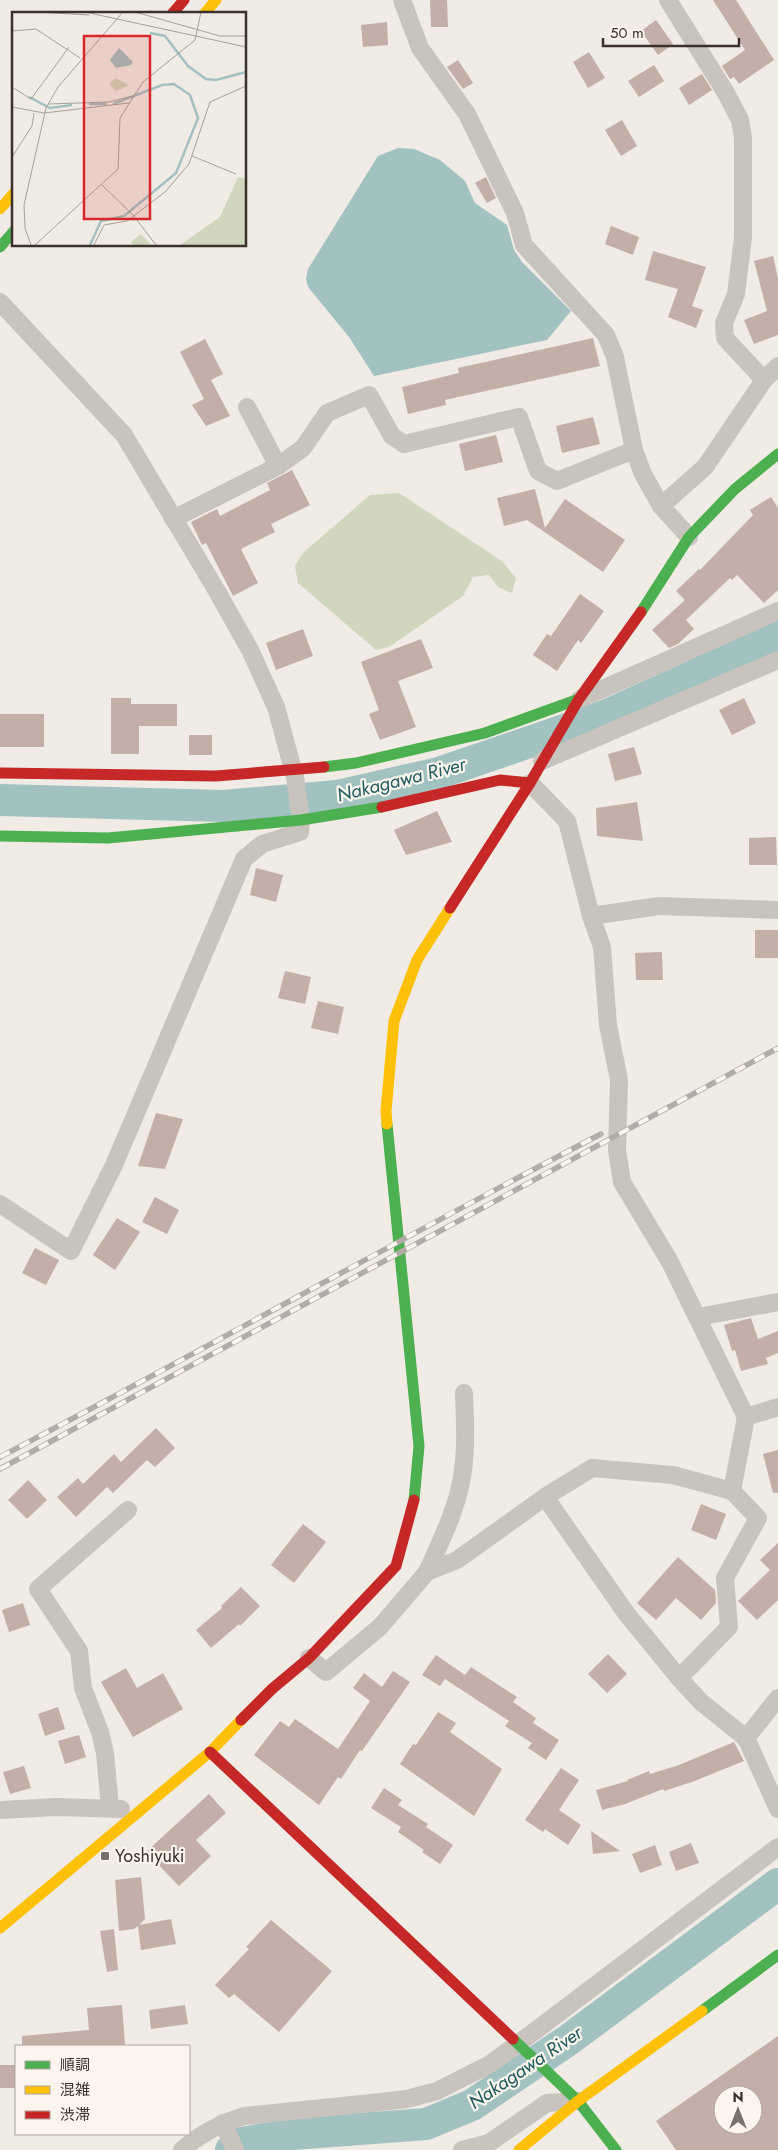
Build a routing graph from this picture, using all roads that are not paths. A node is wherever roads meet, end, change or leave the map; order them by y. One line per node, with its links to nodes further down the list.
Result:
1 (184, 0): 5 (main road)
2 (216, 0): 6 (main road)
3 (402, 0): 15 (street)
4 (668, 0): 13 (street)
5 (174, 12)
6 (206, 12)
7 (12, 195): 8 (main road)
8 (0, 209)
9 (12, 233): 10 (main road)
10 (0, 247)
11 (0, 302): 19 (street)
12 (778, 366): 13 (street)
13 (764, 380): 18 (street)
14 (248, 407): 17 (street)
15 (634, 450): 17 (street); 18 (street)
16 (778, 454): 20 (main road)
17 (278, 466): 19 (street)
18 (661, 506): 20 (street)
19 (173, 519): 26 (street)
20 (689, 537): 23 (main road)
21 (778, 611): 23 (street)
22 (778, 660): 24 (street)
23 (579, 699): 24 (main road); 26 (main road)
24 (542, 761): 27 (main road)
25 (0, 772): 26 (main road)
26 (294, 774): 28 (street)
27 (530, 783): 28 (main road); 31 (street); 42 (main road)
28 (300, 815): 29 (main road); 32 (street)
29 (0, 836)
30 (778, 910): 31 (street)
31 (591, 916): 34 (street)
32 (0, 1204)
33 (778, 1302): 34 (street)
34 (698, 1317): 37 (street)
35 (464, 1393): 41 (street)
36 (778, 1407): 37 (street)
37 (746, 1417): 38 (street)
38 (732, 1491): 39 (street); 43 (street)
39 (545, 1497): 41 (street); 43 (street)
40 (128, 1510): 47 (street)
41 (427, 1572): 42 (street)
42 (309, 1658): 46 (main road)
43 (679, 1678): 45 (street)
44 (778, 1698): 45 (street)
45 (746, 1738): 48 (street)
46 (210, 1752): 50 (main road); 54 (main road)
47 (110, 1808): 49 (street); 50 (street)
48 (778, 1809)
49 (0, 1810)
50 (142, 1810): 52 (main road)
51 (778, 1847): 54 (street)
52 (0, 1928)
53 (778, 1955): 55 (main road)
54 (518, 2046): 55 (main road); 56 (street)
55 (578, 2101): 59 (street); 60 (main road); 61 (main road)
56 (224, 2126): 57 (street); 58 (street)
57 (182, 2150)
58 (235, 2150)
59 (462, 2150)
60 (519, 2150)
61 (616, 2150)

